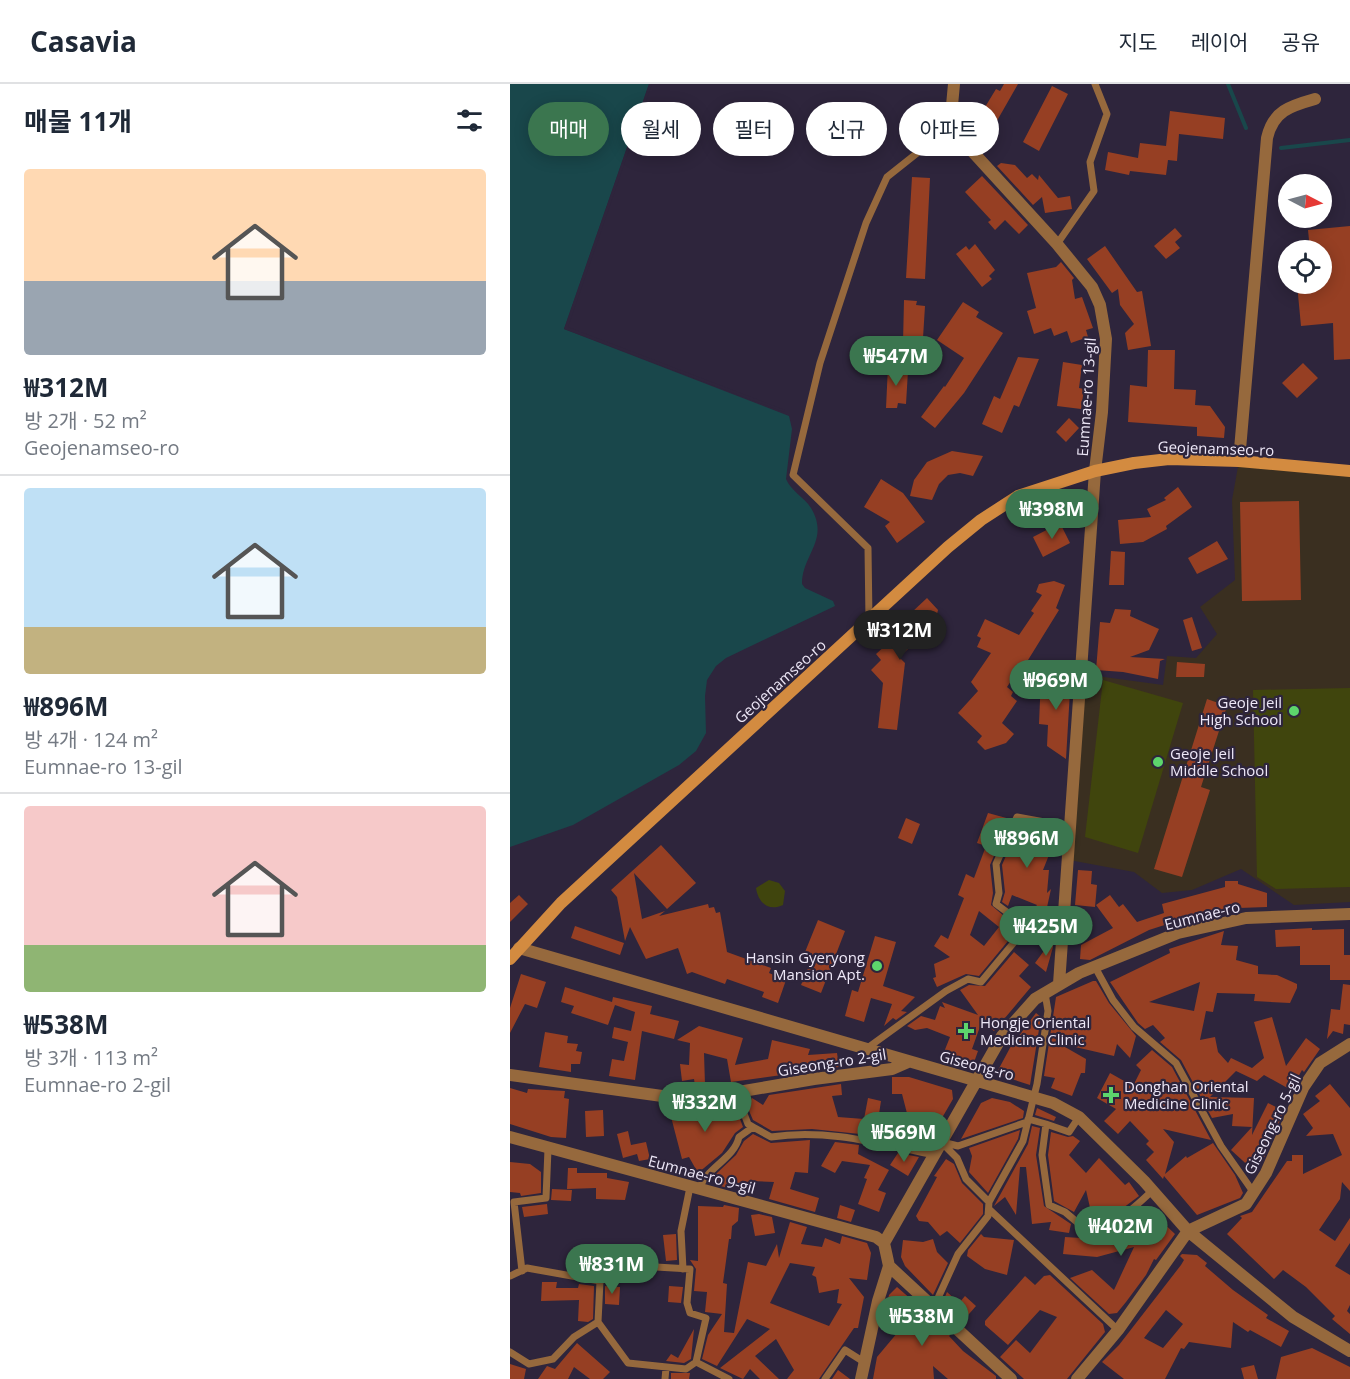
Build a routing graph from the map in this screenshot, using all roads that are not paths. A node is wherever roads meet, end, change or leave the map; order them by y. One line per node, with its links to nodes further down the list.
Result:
1 (954, 84): 4 (street)
2 (1095, 84): 7 (lane)
3 (1315, 99): 8 (street)
4 (952, 102)
5 (913, 156): 11 (lane)
6 (977, 156): 7 (street, Eumnae-ro 13-gil)
7 (1057, 244): 9 (street, Eumnae-ro 13-gil)
8 (1239, 461): 9 (main road, Geojenamseo-ro); 10 (main road, Geojenamseo-ro)
9 (1095, 471): 11 (main road, Geojenamseo-ro); 12 (street, Eumnae-ro 13-gil)
10 (1350, 471)
11 (869, 620): 14 (main road, Geojenamseo-ro)
12 (1072, 826): 17 (street, Eumnae-ro 13-gil); 20 (lane)
13 (1350, 914): 16 (street, Eumnae-ro)
14 (519, 948): 15 (main road, Geojenamseo-ro); 20 (street, Giseong-ro)
15 (510, 958)
16 (1095, 967): 17 (street, Eumnae-ro); 36 (lane)
17 (1059, 984): 18 (street, Eumnae-ro)
18 (1045, 993): 23 (street, Eumnae-ro); 25 (lane)
19 (1350, 1044): 36 (street, Giseong-ro 5-gil)
20 (866, 1049): 21 (street, Giseong-ro)
21 (908, 1062): 23 (street, Giseong-ro); 24 (street, Giseong-ro 2-gil)
22 (510, 1075): 24 (street, Giseong-ro 2-gil)
23 (977, 1081): 25 (street, Giseong-ro); 31 (street, Eumnae-ro)
24 (736, 1093): 29 (lane)
25 (1033, 1095): 26 (street, Giseong-ro); 27 (lane)
26 (1079, 1117): 28 (lane); 35 (street, Giseong-ro)
27 (1028, 1120): 28 (lane); 31 (lane); 37 (lane)
28 (1046, 1124): 35 (lane)
29 (753, 1127): 33 (lane); 34 (lane)
30 (510, 1137): 32 (street, Eumnae-ro 9-gil)
31 (942, 1142): 33 (street, Eumnae-ro); 37 (lane)
32 (548, 1149): 34 (street, Eumnae-ro 9-gil); 42 (lane)
33 (934, 1155): 39 (street, Eumnae-ro)
34 (695, 1188): 39 (street, Eumnae-ro 9-gil); 41 (lane)
35 (1153, 1190): 38 (street, Giseong-ro)
36 (1254, 1193): 38 (street, Giseong-ro 5-gil)
37 (989, 1205): 45 (lane); 47 (lane)
38 (1188, 1231): 47 (street); 48 (street, Giseong-ro)
39 (884, 1243): 40 (street)
40 (889, 1266): 45 (street); 51 (street)
41 (683, 1269): 44 (lane); 50 (lane)
42 (522, 1271): 43 (lane); 44 (lane)
43 (510, 1276)
44 (600, 1281): 46 (lane)
45 (933, 1308): 54 (street)
46 (598, 1322): 49 (lane); 52 (lane)
47 (1118, 1330): 58 (street)
48 (1350, 1351)
49 (510, 1352)
50 (696, 1362): 52 (lane); 56 (lane)
51 (864, 1362): 53 (street); 57 (lane)
52 (666, 1368): 55 (lane)
53 (862, 1378)
54 (1010, 1378)
55 (665, 1379)
56 (729, 1379)
57 (825, 1379)
58 (1077, 1379)

